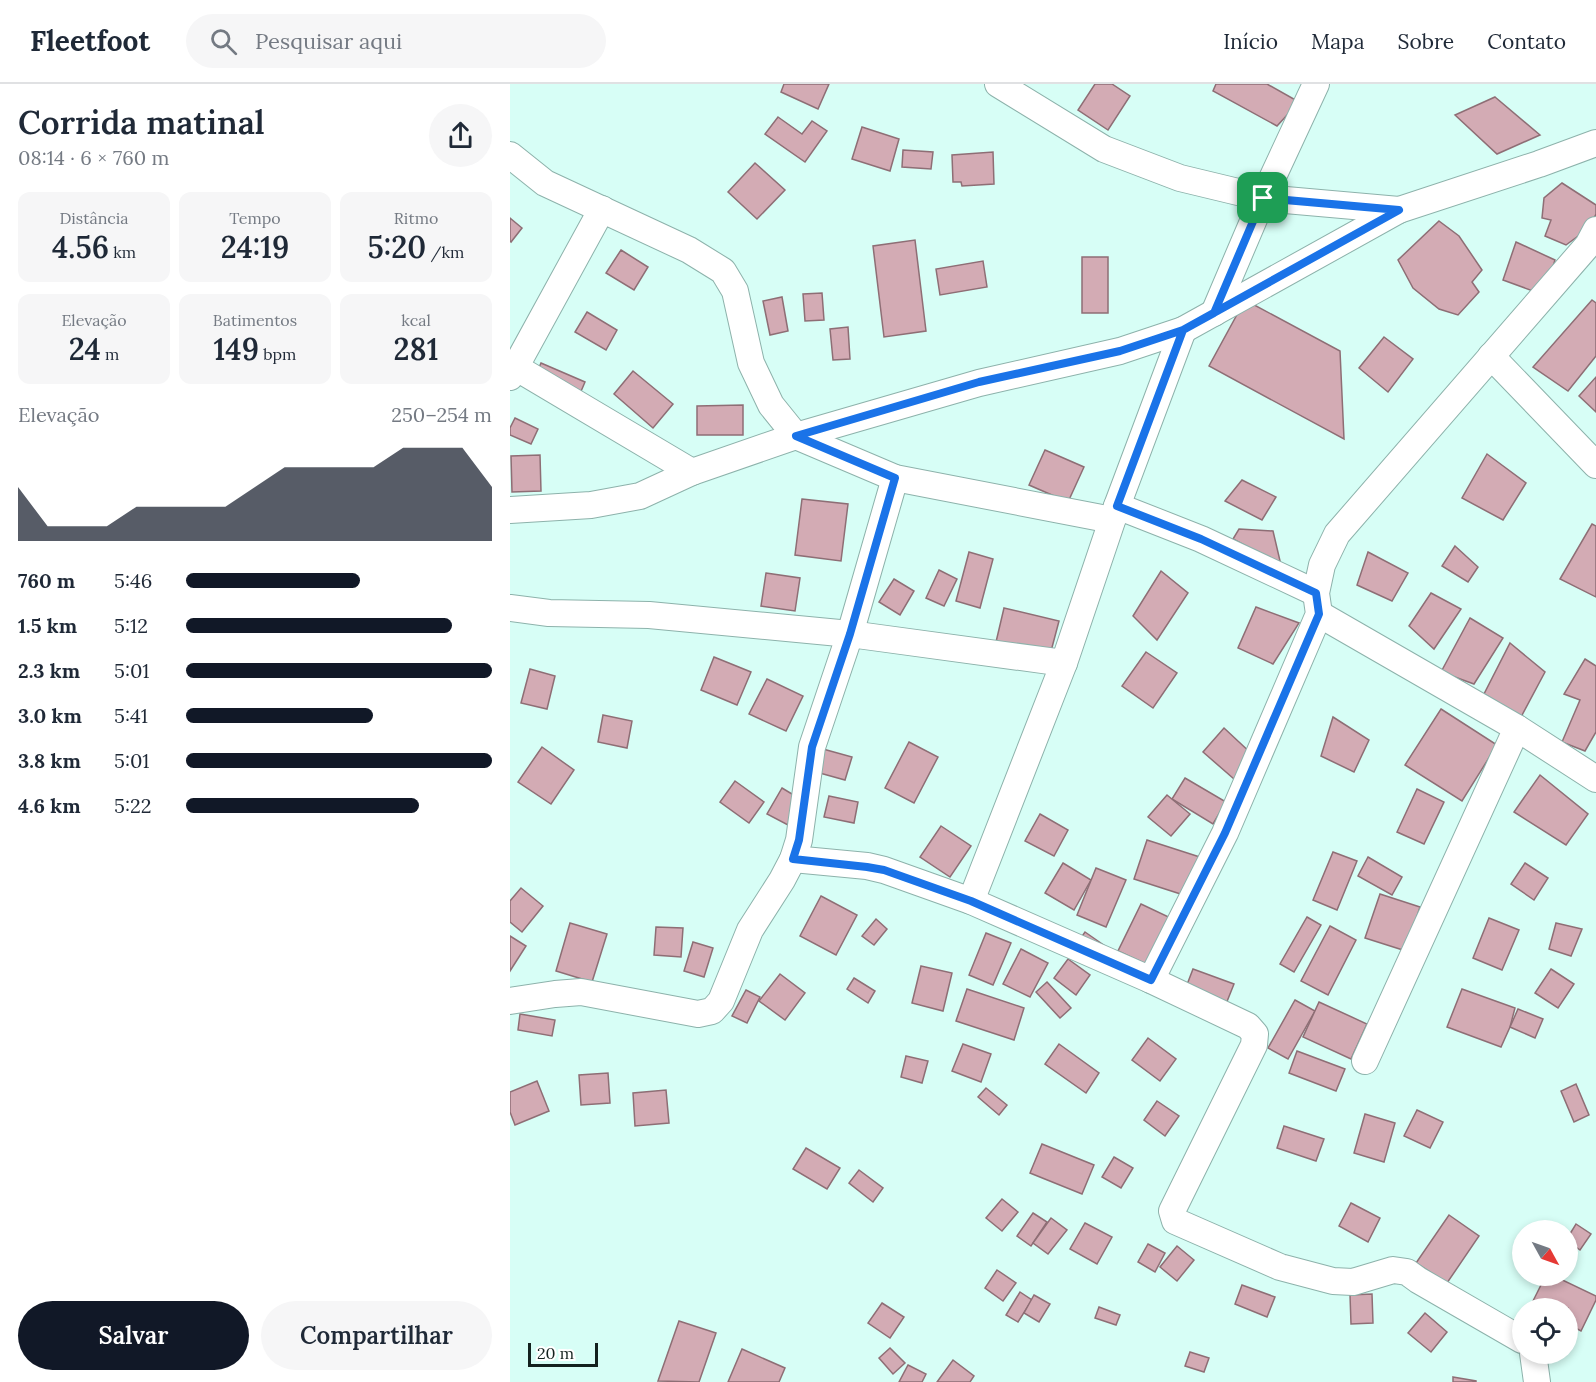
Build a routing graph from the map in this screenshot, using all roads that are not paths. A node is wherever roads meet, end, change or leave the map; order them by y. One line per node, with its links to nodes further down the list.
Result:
1 (998, 84): 5 (street)
2 (1316, 84): 5 (street)
3 (1596, 143): 7 (street)
4 (510, 155): 6 (street)
5 (1263, 198): 7 (street); 9 (street)
6 (602, 209): 12 (street); 13 (street)
7 (1399, 210): 9 (street)
8 (1596, 230): 11 (street)
9 (1214, 313): 10 (street)
10 (1183, 330): 13 (street); 18 (street)
11 (1491, 357): 14 (street); 19 (street)
12 (512, 369): 15 (street)
13 (796, 436): 15 (street); 16 (street)
14 (1596, 465)
15 (692, 472): 17 (street)
16 (895, 478): 18 (street); 21 (street)
17 (510, 510)
18 (1115, 513): 19 (street); 22 (street)
19 (1318, 603): 23 (street); 27 (street)
20 (510, 608): 21 (street)
21 (850, 634): 22 (street); 25 (street)
22 (1064, 663): 26 (street)
23 (1516, 728): 24 (street); 29 (street)
24 (1596, 779)
25 (793, 859): 26 (street); 28 (street)
26 (971, 901): 27 (street)
27 (1151, 980): 30 (street)
28 (510, 1001)
29 (1365, 1061)
30 (1512, 1334)
31 (1535, 1364): 32 (street)
32 (1538, 1382)

